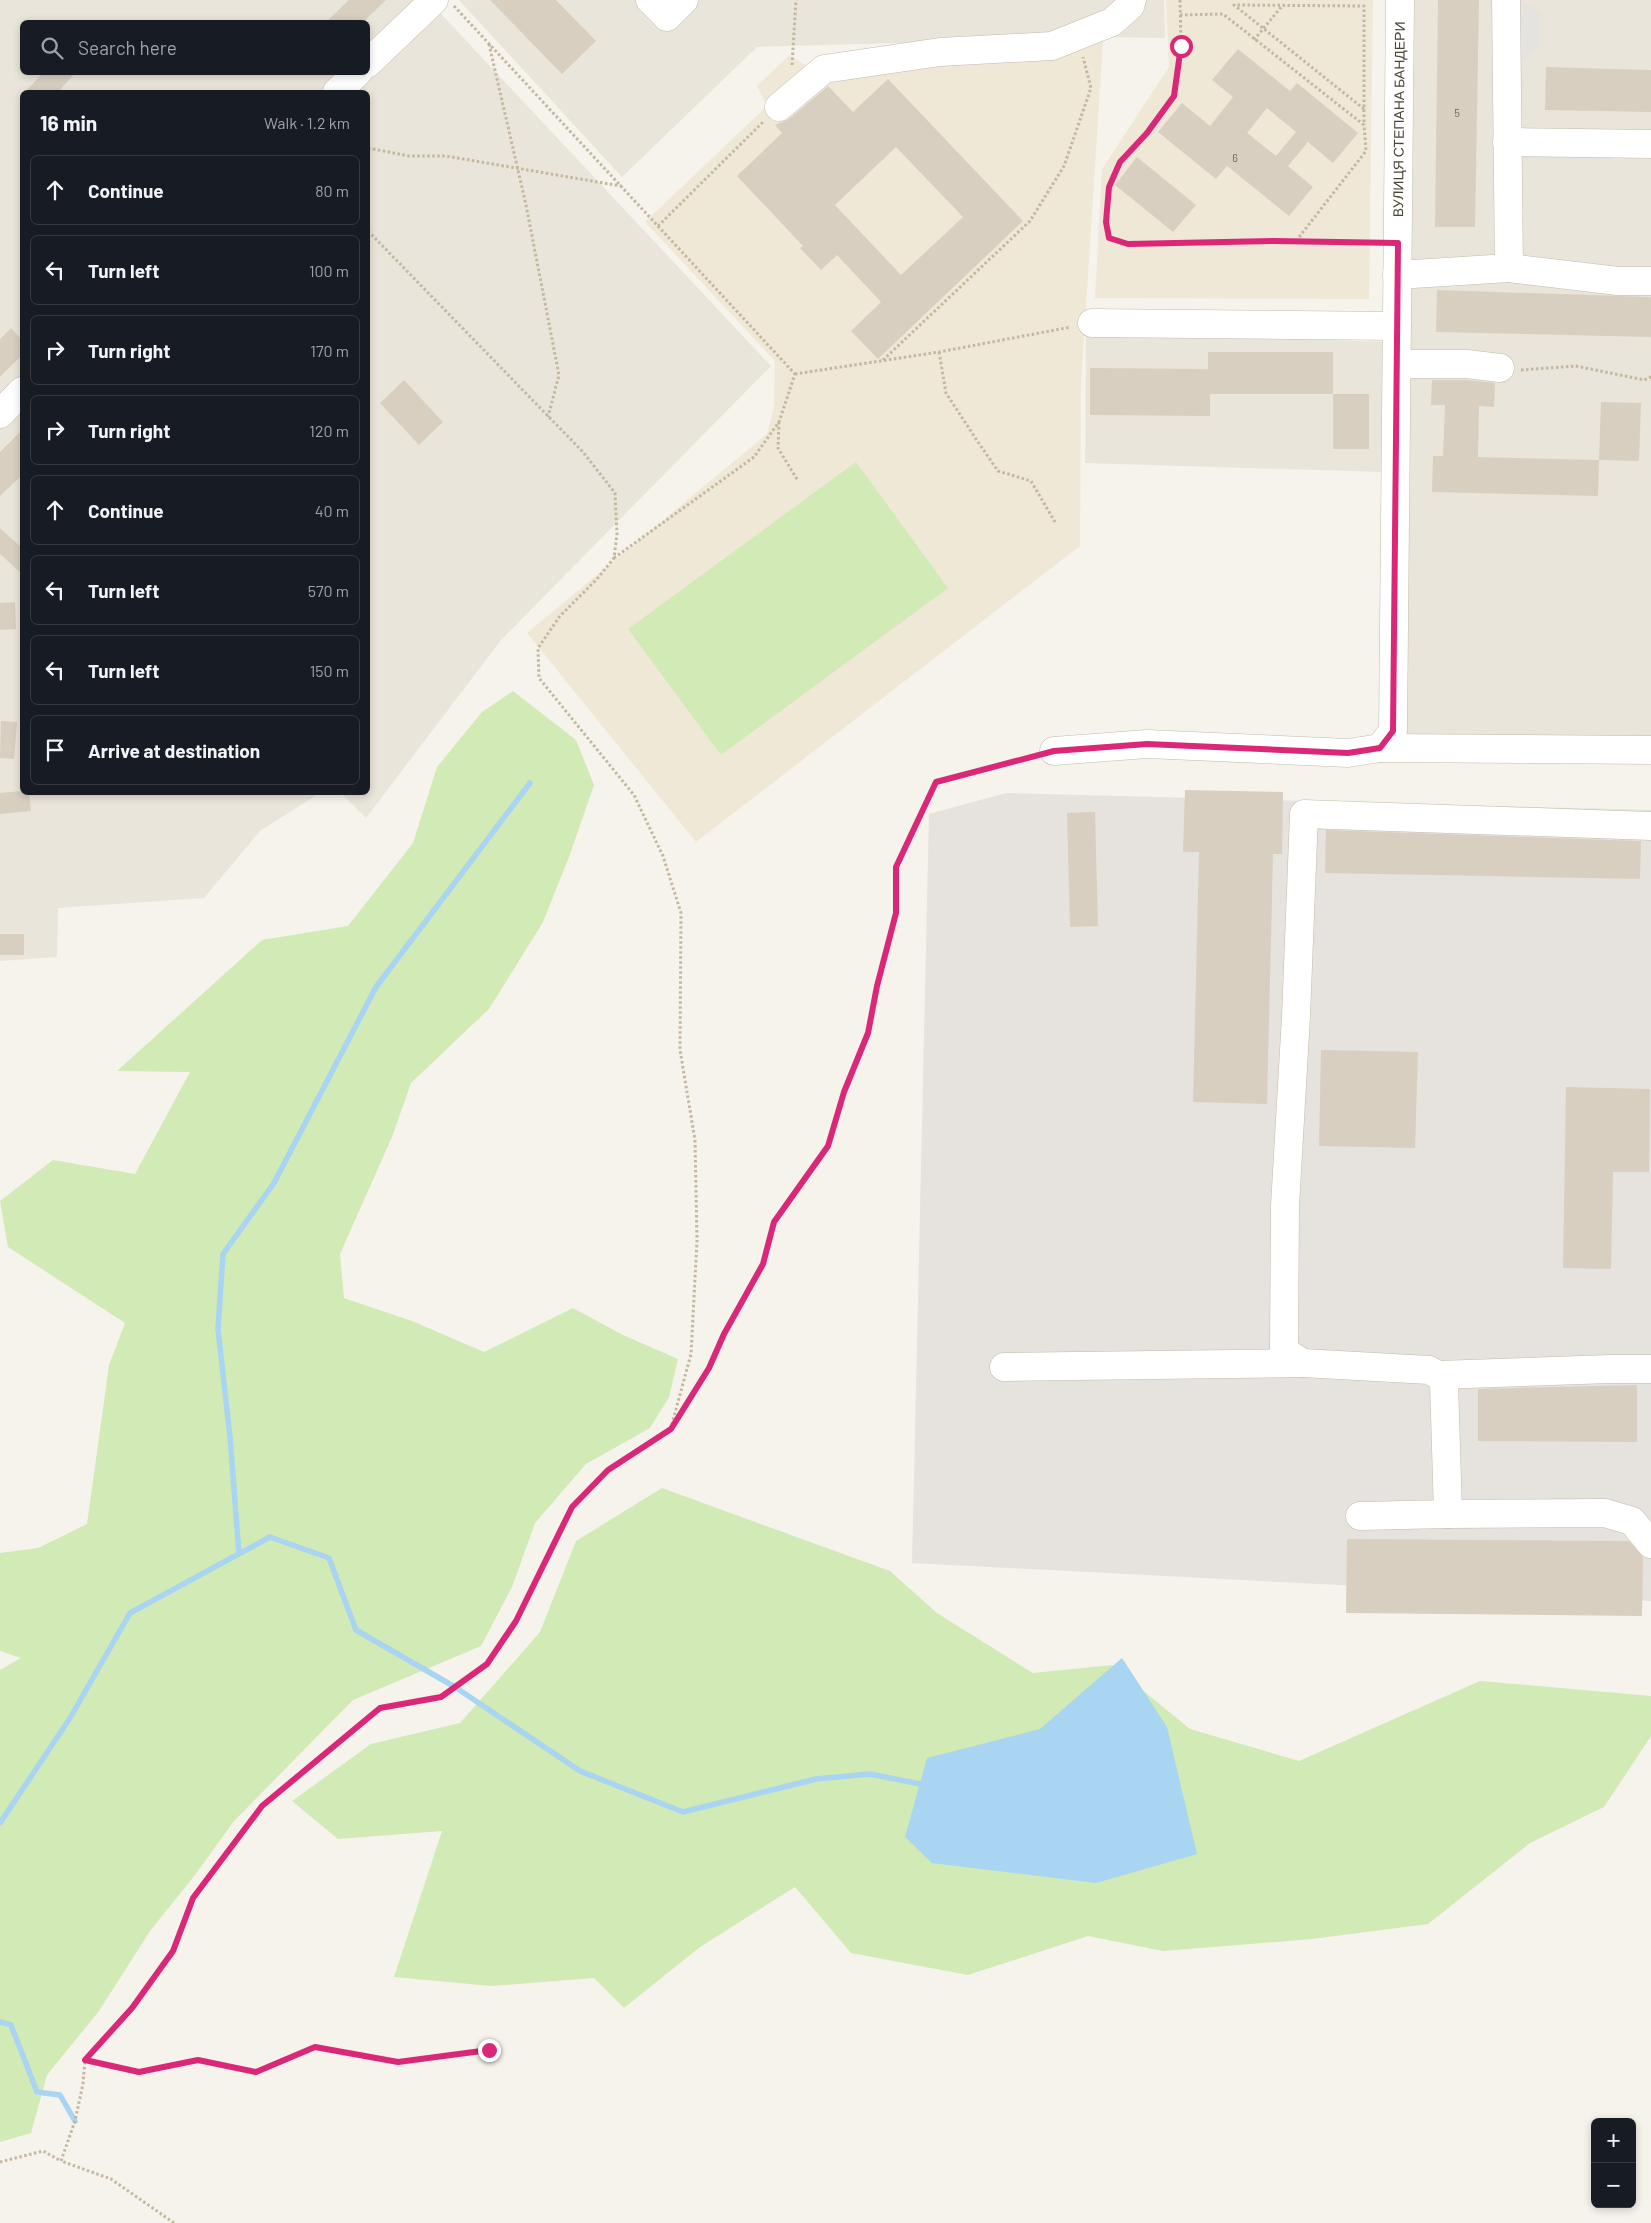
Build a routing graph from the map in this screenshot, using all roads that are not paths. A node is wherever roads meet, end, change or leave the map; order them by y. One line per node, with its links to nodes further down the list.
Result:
1 (434, 0): 7 (street)
2 (650, 0): 3 (street)
3 (684, 0)
4 (1132, 0): 10 (street)
5 (1400, 0): 14 (street, ВУЛИЦЯ СТЕПАНА БАНДЕРИ)
6 (1506, 0): 11 (street)
7 (370, 61)
8 (355, 75): 9 (street)
9 (339, 90)
10 (779, 107)
11 (1508, 142): 12 (street); 13 (street)
12 (1651, 144)
13 (1509, 268): 14 (street); 15 (street)
14 (1398, 274): 17 (street, ВУЛИЦЯ СТЕПАНА БАНДЕРИ)
15 (1651, 281)
16 (1092, 323): 17 (street)
17 (1397, 326): 18 (street, ВУЛИЦЯ СТЕПАНА БАНДЕРИ)
18 (1397, 364): 19 (street); 22 (street, ВУЛИЦЯ СТЕПАНА БАНДЕРИ)
19 (1500, 368)
20 (20, 393): 21 (street)
21 (0, 414)
22 (1380, 748): 23 (street); 24 (street)
23 (1651, 750)
24 (1054, 751)
25 (1651, 826): 26 (street)
26 (1303, 1363): 27 (street); 29 (street)
27 (1004, 1367)
28 (1651, 1370): 29 (street)
29 (1438, 1375): 30 (street)
30 (1448, 1514): 31 (street); 32 (street)
31 (1360, 1516)
32 (1651, 1544)

